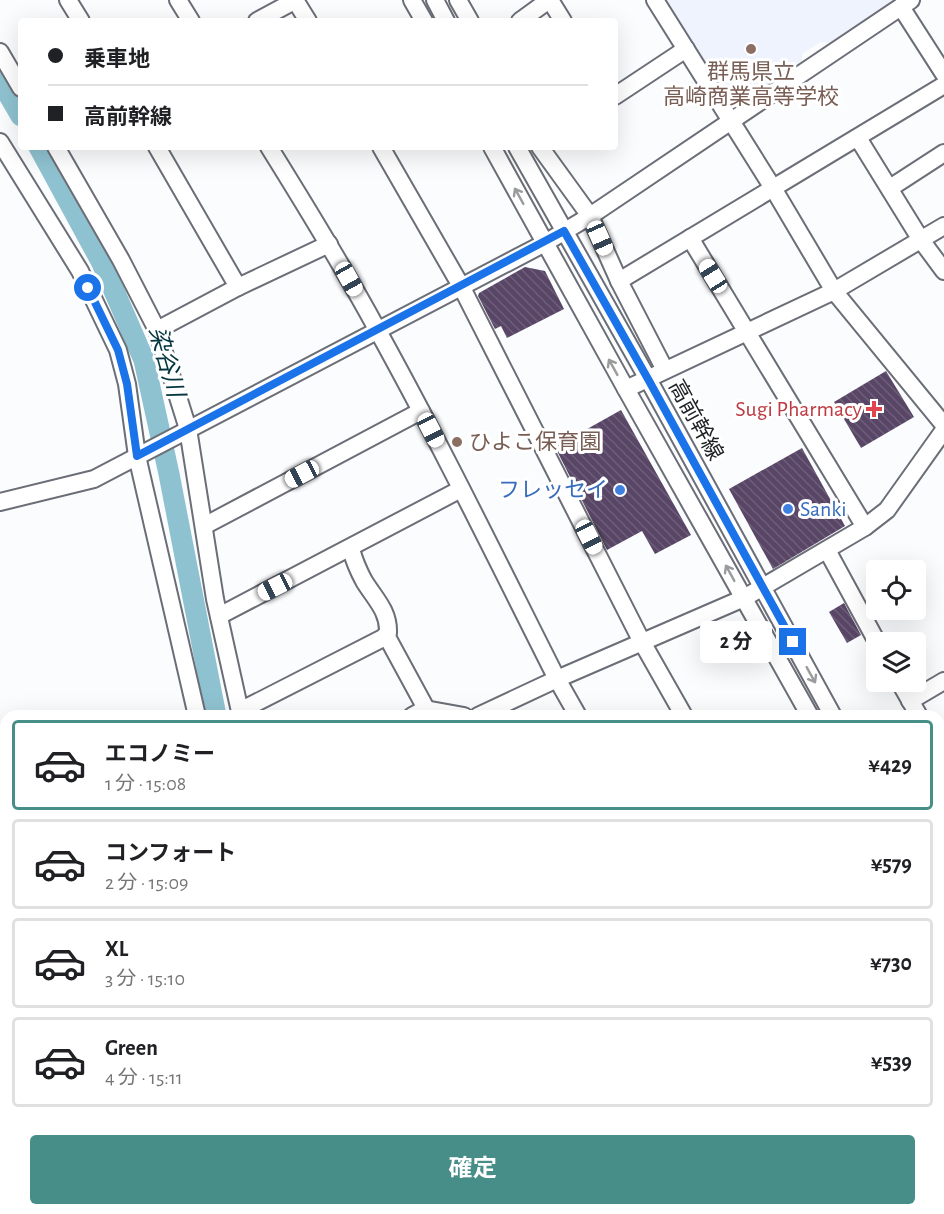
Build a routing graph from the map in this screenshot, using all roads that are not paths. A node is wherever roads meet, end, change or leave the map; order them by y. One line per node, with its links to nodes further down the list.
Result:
1 (68, 0): 10 (street)
2 (178, 0): 11 (street)
3 (296, 0): 12 (street); 13 (street)
4 (412, 0): 14 (street)
5 (435, 0): 15 (street)
6 (458, 0): 16 (street)
7 (549, 0): 17 (street); 18 (street)
8 (655, 0): 19 (street)
9 (906, 3): 21 (street); 25 (street)
10 (79, 18)
11 (189, 18)
12 (263, 18)
13 (306, 18)
14 (422, 18)
15 (444, 18)
16 (468, 18)
17 (524, 18)
18 (561, 18)
19 (686, 49): 24 (street); 25 (street)
20 (0, 52): 22 (street)
21 (944, 74)
22 (18, 83)
23 (944, 85): 26 (street)
24 (618, 94)
25 (731, 122): 36 (street); 38 (street)
26 (858, 138): 36 (street); 37 (street)
27 (0, 142): 60 (street)
28 (58, 150): 50 (street)
29 (159, 150): 48 (street)
30 (271, 150): 44 (street)
31 (383, 150): 47 (street)
32 (494, 150): 43 (street, 高前幹線, one-way to 32)
33 (519, 150): 40 (street, 高前幹線)
34 (542, 150): 38 (street)
35 (944, 153): 37 (street)
36 (773, 188): 41 (street); 49 (street)
37 (890, 188): 42 (street)
38 (590, 216): 40 (street); 46 (street)
39 (944, 226): 42 (street)
40 (564, 231): 43 (street); 54 (street, 高前幹線)
41 (690, 238): 46 (street); 52 (street)
42 (921, 240): 45 (street); 49 (street)
43 (545, 243): 47 (street); 55 (street, 高前幹線, one-way to 43)
44 (329, 244): 48 (street); 51 (street)
45 (944, 271)
46 (619, 281): 53 (street)
47 (461, 286): 51 (street); 72 (street)
48 (238, 287): 50 (street)
49 (834, 291): 52 (street); 57 (street)
50 (157, 330): 58 (street)
51 (378, 330): 56 (street); 58 (street)
52 (748, 332): 53 (street); 64 (street)
53 (665, 370): 54 (street)
54 (648, 379): 55 (street); 67 (street, 高前幹線)
55 (626, 389): 68 (street, 高前幹線, one-way to 55)
56 (421, 411): 61 (street); 63 (street)
57 (944, 425)
58 (185, 430): 60 (street); 63 (street)
59 (944, 430): 64 (street)
60 (140, 455): 62 (street); 77 (street)
61 (461, 489): 65 (street); 73 (street)
62 (0, 502)
63 (204, 526): 69 (street)
64 (865, 527): 66 (street)
65 (351, 549): 69 (street); 71 (street)
66 (827, 550): 67 (street); 70 (street)
67 (762, 587): 68 (street); 85 (street, 高前幹線, one-way to 85)
68 (744, 598): 72 (street); 84 (street, 高前幹線)
69 (219, 616): 78 (street)
70 (872, 632)
71 (386, 635): 79 (street); 80 (street)
72 (642, 642): 73 (street); 83 (street)
73 (557, 679): 81 (street); 82 (street)
74 (944, 681): 76 (street)
75 (905, 692): 76 (street)
76 (910, 701): 86 (street)
77 (196, 710)
78 (240, 710)
79 (247, 710)
80 (421, 710)
81 (491, 710)
82 (575, 710)
83 (681, 710)
84 (807, 710)
85 (830, 710)
86 (915, 710)

